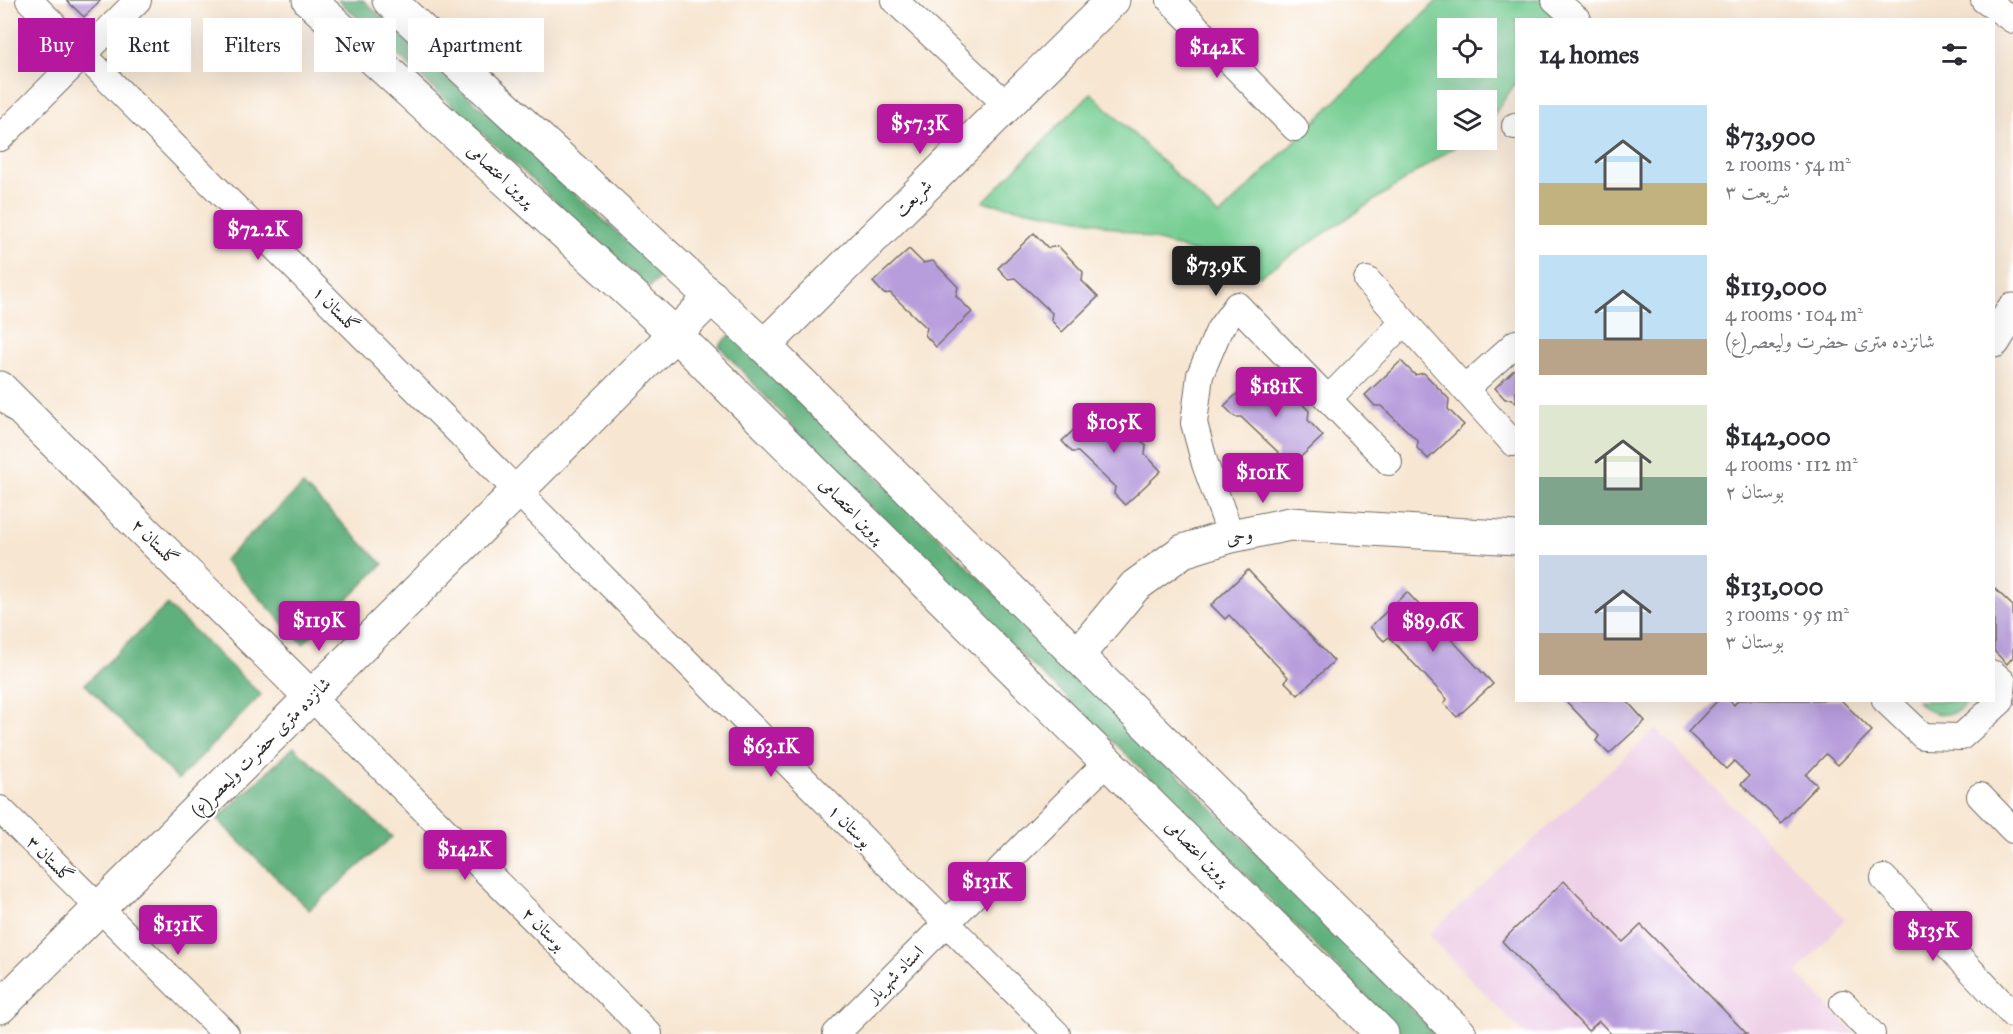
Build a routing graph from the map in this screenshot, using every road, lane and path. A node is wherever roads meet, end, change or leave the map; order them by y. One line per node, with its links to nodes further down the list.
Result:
1 (29, 0): 10 (street, گلستان ۱)
2 (138, 0): 13 (street)
3 (309, 0): 23 (main road, پروین اعتصامی)
4 (389, 0): 20 (main road)
5 (894, 0): 16 (street)
6 (1113, 0): 16 (main road, شریعت)
7 (1170, 0): 17 (street)
8 (1555, 0): 11 (street)
9 (1984, 0): 12 (street)
10 (47, 18)
11 (1576, 18)
12 (2013, 20)
13 (95, 43)
14 (95, 67): 32 (street, گلستان ۱)
15 (66, 72): 18 (street)
16 (1007, 105): 26 (main road, شریعت)
17 (1295, 128)
18 (0, 138)
19 (1367, 280): 22 (street)
20 (712, 297): 23 (main road, شانزده متری حضرت ولیعصر(ع)); 26 (main road)
21 (2008, 308): 24 (main road)
22 (1404, 322): 28 (street); 29 (street)
23 (675, 334): 32 (main road, شانزده متری حضرت ولیعصر(ع)); 39 (main road, پروین اعتصامی)
24 (1995, 339)
25 (1515, 344): 28 (street)
26 (764, 346): 35 (main road)
27 (0, 388): 37 (main road, گلستان ۲)
28 (1465, 390): 30 (street)
29 (1328, 399): 31 (street); 33 (street)
30 (1513, 443)
31 (1389, 462)
32 (517, 491): 37 (main road, شانزده متری حضرت ولیعصر(ع)); 45 (street, بوستان ۱)
33 (1230, 537): 34 (main road, وحی); 35 (main road, وحی)
34 (1515, 538)
35 (1077, 656): 54 (main road)
36 (1995, 675): 38 (street)
37 (310, 697): 44 (main road, شانزده متری حضرت ولیعصر(ع)); 50 (street, بوستان ۲)
38 (1887, 702)
39 (1107, 762): 45 (street, استاد شهریار); 53 (main road, پروین اعتصامی)
40 (1980, 796): 42 (street)
41 (0, 809): 44 (street, گلستان ۳)
42 (2013, 830)
43 (1884, 878): 48 (street)
44 (99, 908): 47 (main road, شانزده متری حضرت ولیعصر(ع)); 49 (street, گلستان ۳)
45 (946, 923): 51 (street, استاد شهریار); 52 (street, بوستان ۱)
46 (1843, 1003): 55 (street)
47 (0, 1007)
48 (2013, 1015)
49 (226, 1034)
50 (650, 1034)
51 (836, 1034)
52 (1057, 1034)
53 (1382, 1034)
54 (1460, 1034)
55 (1872, 1034)

